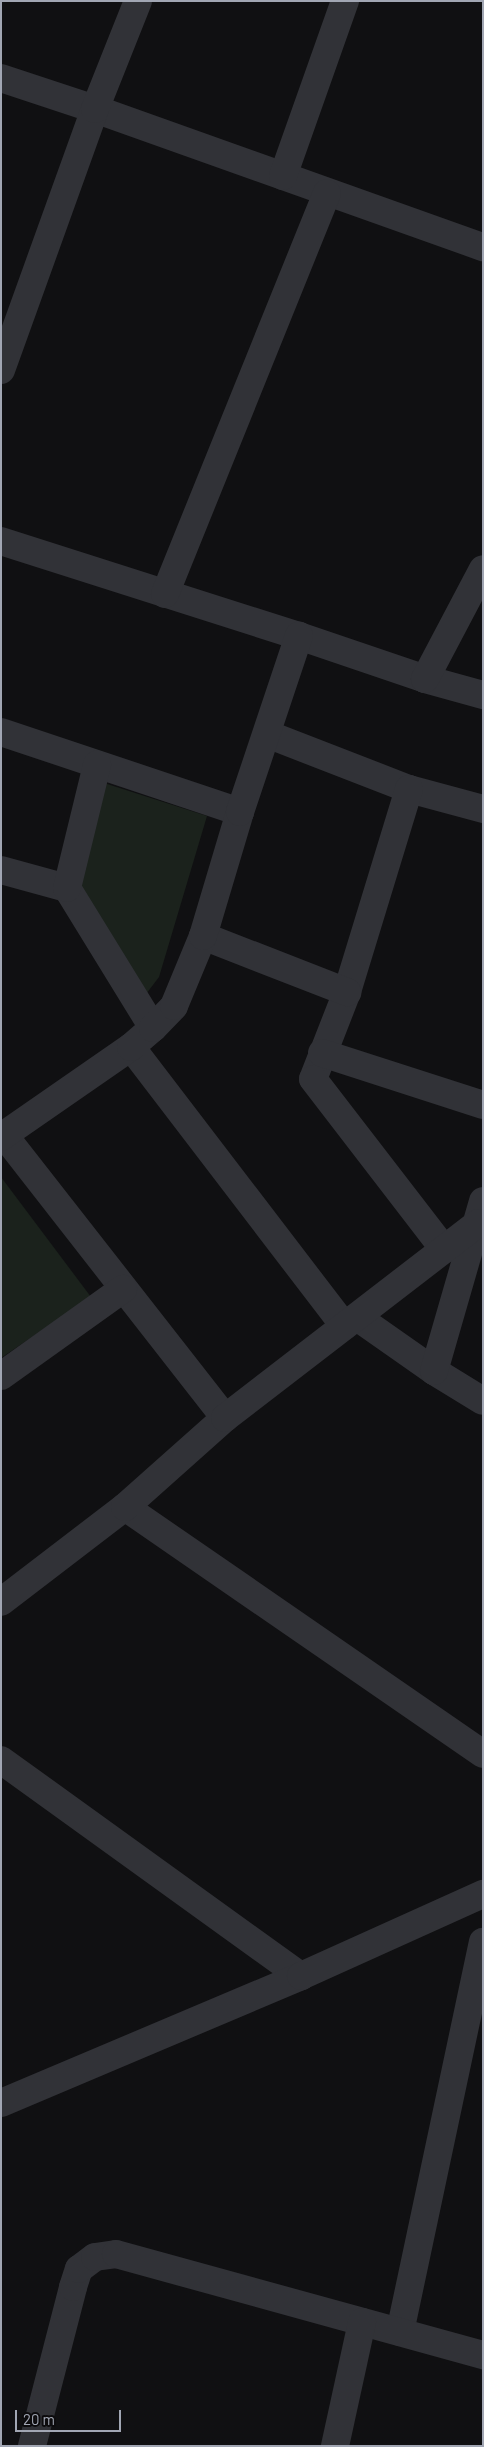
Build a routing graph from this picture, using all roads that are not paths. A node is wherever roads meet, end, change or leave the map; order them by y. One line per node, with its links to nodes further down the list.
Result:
1 (138, 1): 4 (street)
2 (345, 1): 5 (street)
3 (1, 78): 4 (street)
4 (95, 109): 5 (street); 8 (street)
5 (283, 176): 6 (street)
6 (327, 193): 7 (street); 11 (street)
7 (483, 247)
8 (1, 370)
9 (1, 541): 11 (street)
10 (483, 569): 13 (street)
11 (165, 594): 12 (street)
12 (299, 636): 13 (street); 16 (street)
13 (425, 679): 14 (street)
14 (483, 695)
15 (1, 732): 17 (street)
16 (267, 734): 18 (street); 20 (street)
17 (97, 765): 20 (street); 22 (street)
18 (409, 789): 19 (street); 24 (street)
19 (483, 809)
20 (240, 812): 23 (street)
21 (1, 870): 22 (street)
22 (67, 888): 25 (street)
23 (203, 936): 24 (street); 25 (street)
24 (347, 992): 27 (street)
25 (153, 1028): 26 (street)
26 (130, 1047): 29 (street); 33 (street)
27 (322, 1053): 28 (street); 31 (street)
28 (483, 1105)
29 (2, 1136): 32 (street)
30 (480, 1212): 31 (street); 34 (street)
31 (444, 1249): 33 (street)
32 (123, 1289): 35 (street); 37 (street)
33 (350, 1321): 34 (street); 37 (street)
34 (434, 1370): 36 (street)
35 (1, 1376)
36 (483, 1401)
37 (226, 1418): 38 (street)
38 (125, 1507): 39 (street); 40 (street)
39 (1, 1602)
40 (483, 1754)
41 (1, 1760): 44 (street)
42 (483, 1894): 44 (street)
43 (483, 1942): 47 (street)
44 (302, 1976): 45 (street)
45 (1, 2103)
46 (362, 2322): 47 (street); 49 (street); 50 (street)
47 (400, 2332): 48 (street)
48 (483, 2355)
49 (32, 2446)
50 (335, 2446)

